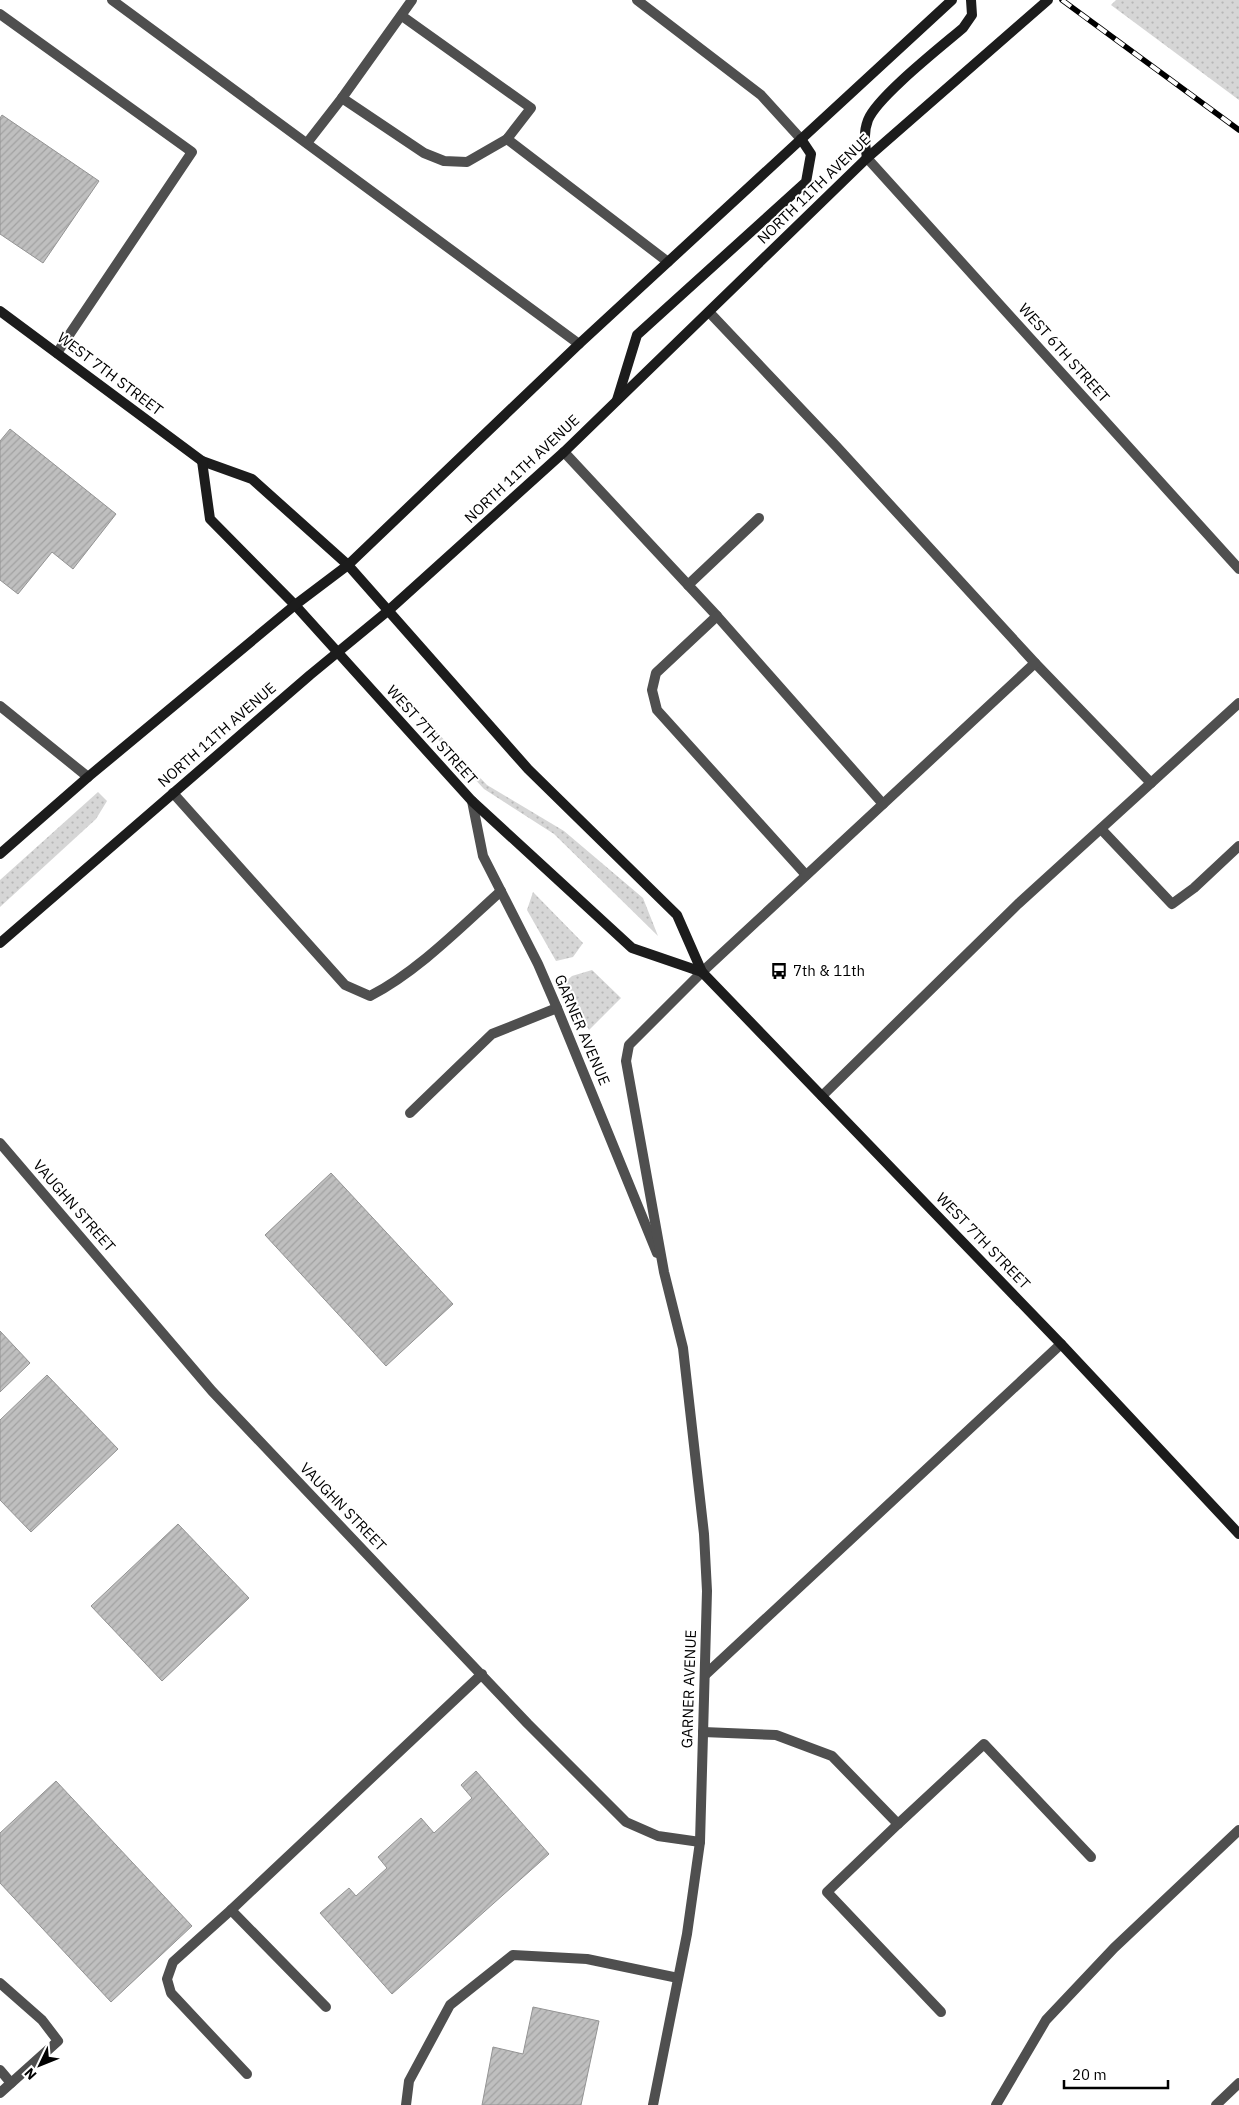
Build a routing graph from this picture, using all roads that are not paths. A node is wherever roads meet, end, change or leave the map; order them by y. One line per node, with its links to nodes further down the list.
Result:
1 (112, 0): 12 (street)
2 (412, 0): 8 (street)
3 (637, 0): 11 (street)
4 (952, 0): 11 (main road)
5 (971, 0): 13 (main road)
6 (1048, 0): 13 (main road, NORTH 11TH AVENUE)
7 (0, 14): 18 (street)
8 (402, 16): 9 (street); 10 (street)
9 (342, 98): 10 (street); 12 (street)
10 (508, 139): 14 (street)
11 (801, 139): 14 (main road); 19 (main road)
12 (307, 143): 17 (street)
13 (867, 158): 16 (main road, NORTH 11TH AVENUE); 24 (street, WEST 6TH STREET)
14 (668, 262): 17 (main road)
15 (0, 311): 18 (main road, WEST 7TH STREET)
16 (709, 312): 19 (main road, NORTH 11TH AVENUE); 30 (street)
17 (579, 344): 23 (main road)
18 (57, 354): 21 (main road, WEST 7TH STREET)
19 (617, 401): 20 (main road, NORTH 11TH AVENUE)
20 (564, 452): 25 (street); 27 (main road, NORTH 11TH AVENUE)
21 (202, 461): 23 (main road, WEST 7TH STREET); 26 (main road, WEST 7TH STREET)
22 (760, 518): 25 (street)
23 (348, 565): 26 (main road); 27 (main road, WEST 7TH STREET)
24 (1239, 568)
25 (688, 585): 28 (street)
26 (295, 605): 29 (main road, WEST 7TH STREET); 33 (main road)
27 (389, 610): 29 (main road, NORTH 11TH AVENUE); 44 (main road, WEST 7TH STREET)
28 (717, 616): 37 (street); 41 (street)
29 (339, 653): 35 (main road, NORTH 11TH AVENUE); 36 (main road, WEST 7TH STREET)
30 (1035, 663): 34 (street); 37 (street, GARNER AVENUE)
31 (1239, 703): 34 (street)
32 (0, 706): 33 (street)
33 (88, 777): 40 (main road)
34 (1150, 783): 38 (street)
35 (173, 793): 42 (street); 43 (main road, NORTH 11TH AVENUE)
36 (472, 801): 42 (street, GARNER AVENUE); 44 (main road, WEST 7TH STREET)
37 (883, 804): 41 (street, GARNER AVENUE)
38 (1101, 829): 39 (street); 46 (street)
39 (1239, 846)
40 (0, 854)
41 (806, 875): 44 (street, GARNER AVENUE)
42 (501, 891): 45 (street, GARNER AVENUE)
43 (0, 943)
44 (702, 972): 46 (main road, WEST 7TH STREET); 49 (street, GARNER AVENUE)
45 (558, 1008): 47 (street); 49 (street, GARNER AVENUE)
46 (822, 1096): 50 (main road, WEST 7TH STREET)
47 (410, 1113)
48 (0, 1143): 52 (street, VAUGHN STREET)
49 (664, 1272): 53 (street, GARNER AVENUE)
50 (1061, 1344): 51 (main road, WEST 7TH STREET); 53 (street)
51 (1239, 1534)
52 (482, 1674): 57 (street, VAUGHN STREET); 59 (street)
53 (705, 1675): 54 (street, GARNER AVENUE)
54 (703, 1732): 55 (street); 57 (street, GARNER AVENUE)
55 (898, 1824): 58 (street); 63 (street)
56 (1239, 1830): 71 (street)
57 (700, 1842): 60 (street, GARNER AVENUE)
58 (1091, 1857)
59 (231, 1910): 62 (street); 65 (street)
60 (678, 1978): 69 (street); 70 (street, GARNER AVENUE)
61 (0, 1983): 66 (street)
62 (326, 2007)
63 (940, 2012)
64 (0, 2070): 66 (street)
65 (247, 2074)
66 (11, 2083): 68 (street)
67 (1239, 2083): 72 (street)
68 (0, 2093)
69 (406, 2105)
70 (653, 2105)
71 (996, 2105)
72 (1216, 2105)

